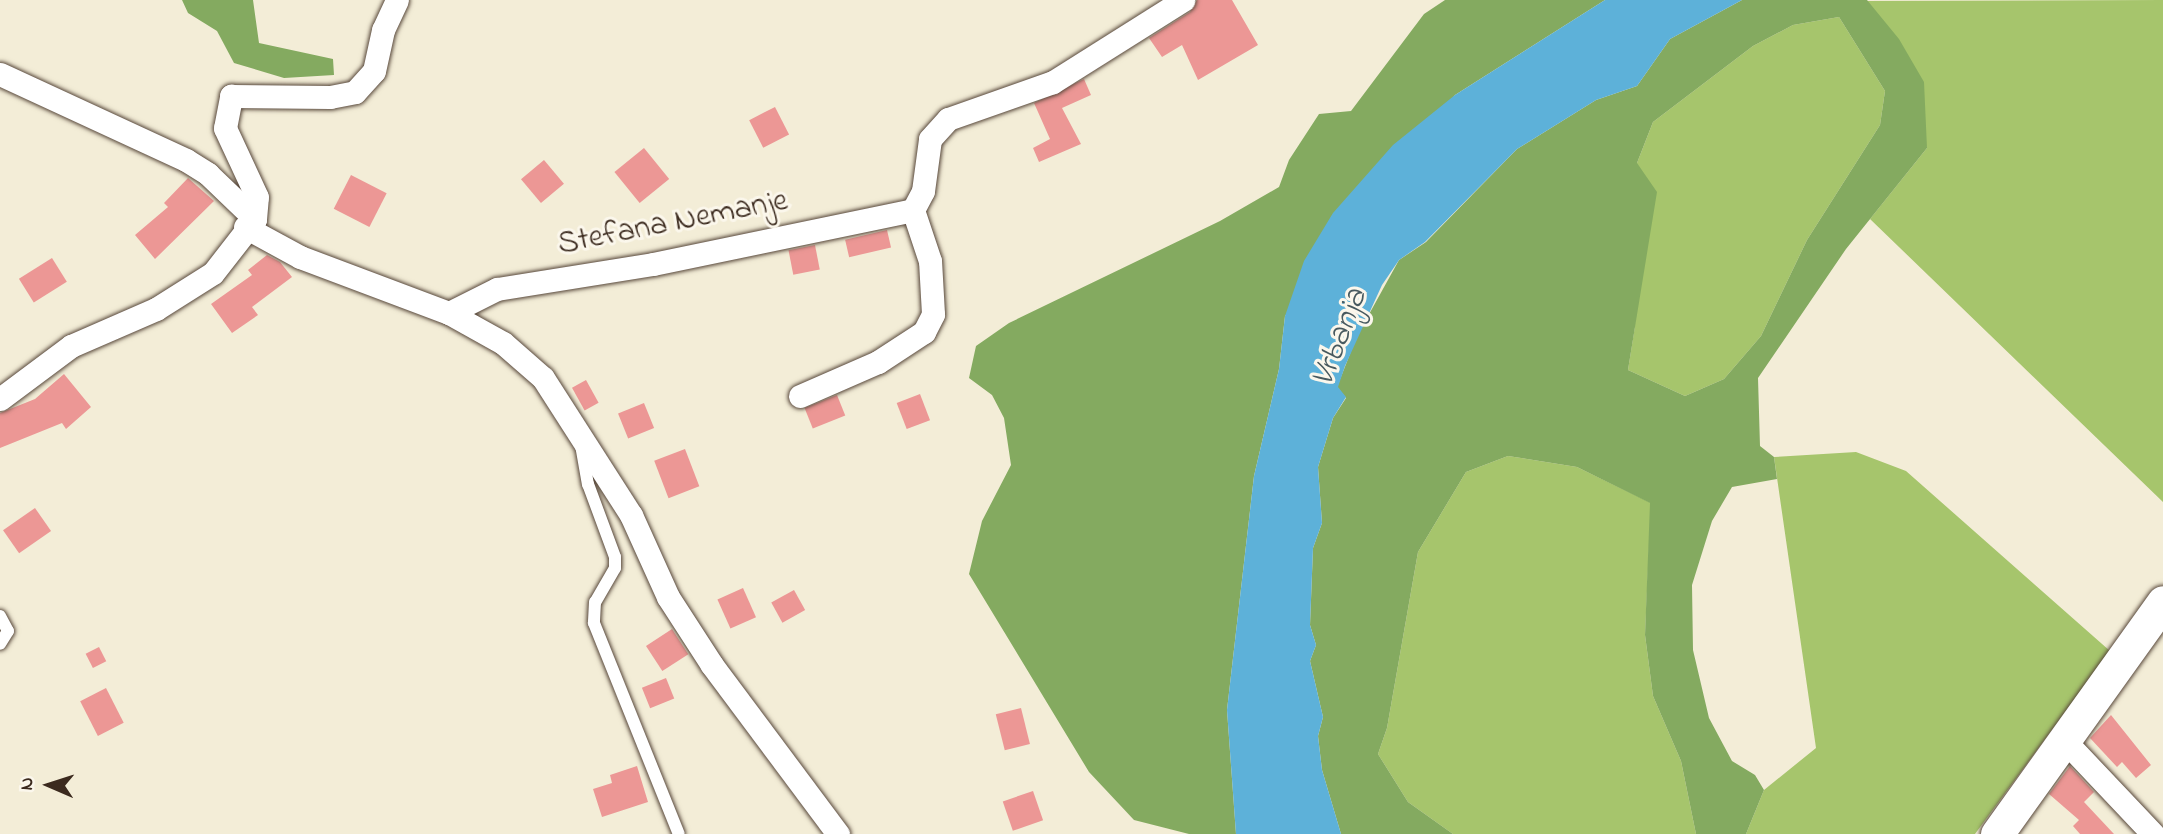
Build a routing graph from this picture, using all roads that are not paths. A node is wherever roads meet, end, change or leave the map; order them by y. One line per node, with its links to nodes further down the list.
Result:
1 (397, 0): 5 (street)
2 (1183, 0): 4 (street)
3 (0, 74): 5 (street)
4 (913, 210): 6 (street, Stefana Nemanje); 7 (street)
5 (250, 223): 6 (street); 8 (street)
6 (449, 313): 9 (street)
7 (800, 396)
8 (0, 399)
9 (583, 439): 14 (lane); 15 (street)
10 (2163, 602): 13 (street)
11 (0, 616): 12 (lane)
12 (0, 644)
13 (2065, 741): 16 (street); 17 (street)
14 (679, 834)
15 (838, 834)
16 (1997, 834)
17 (2152, 834)

